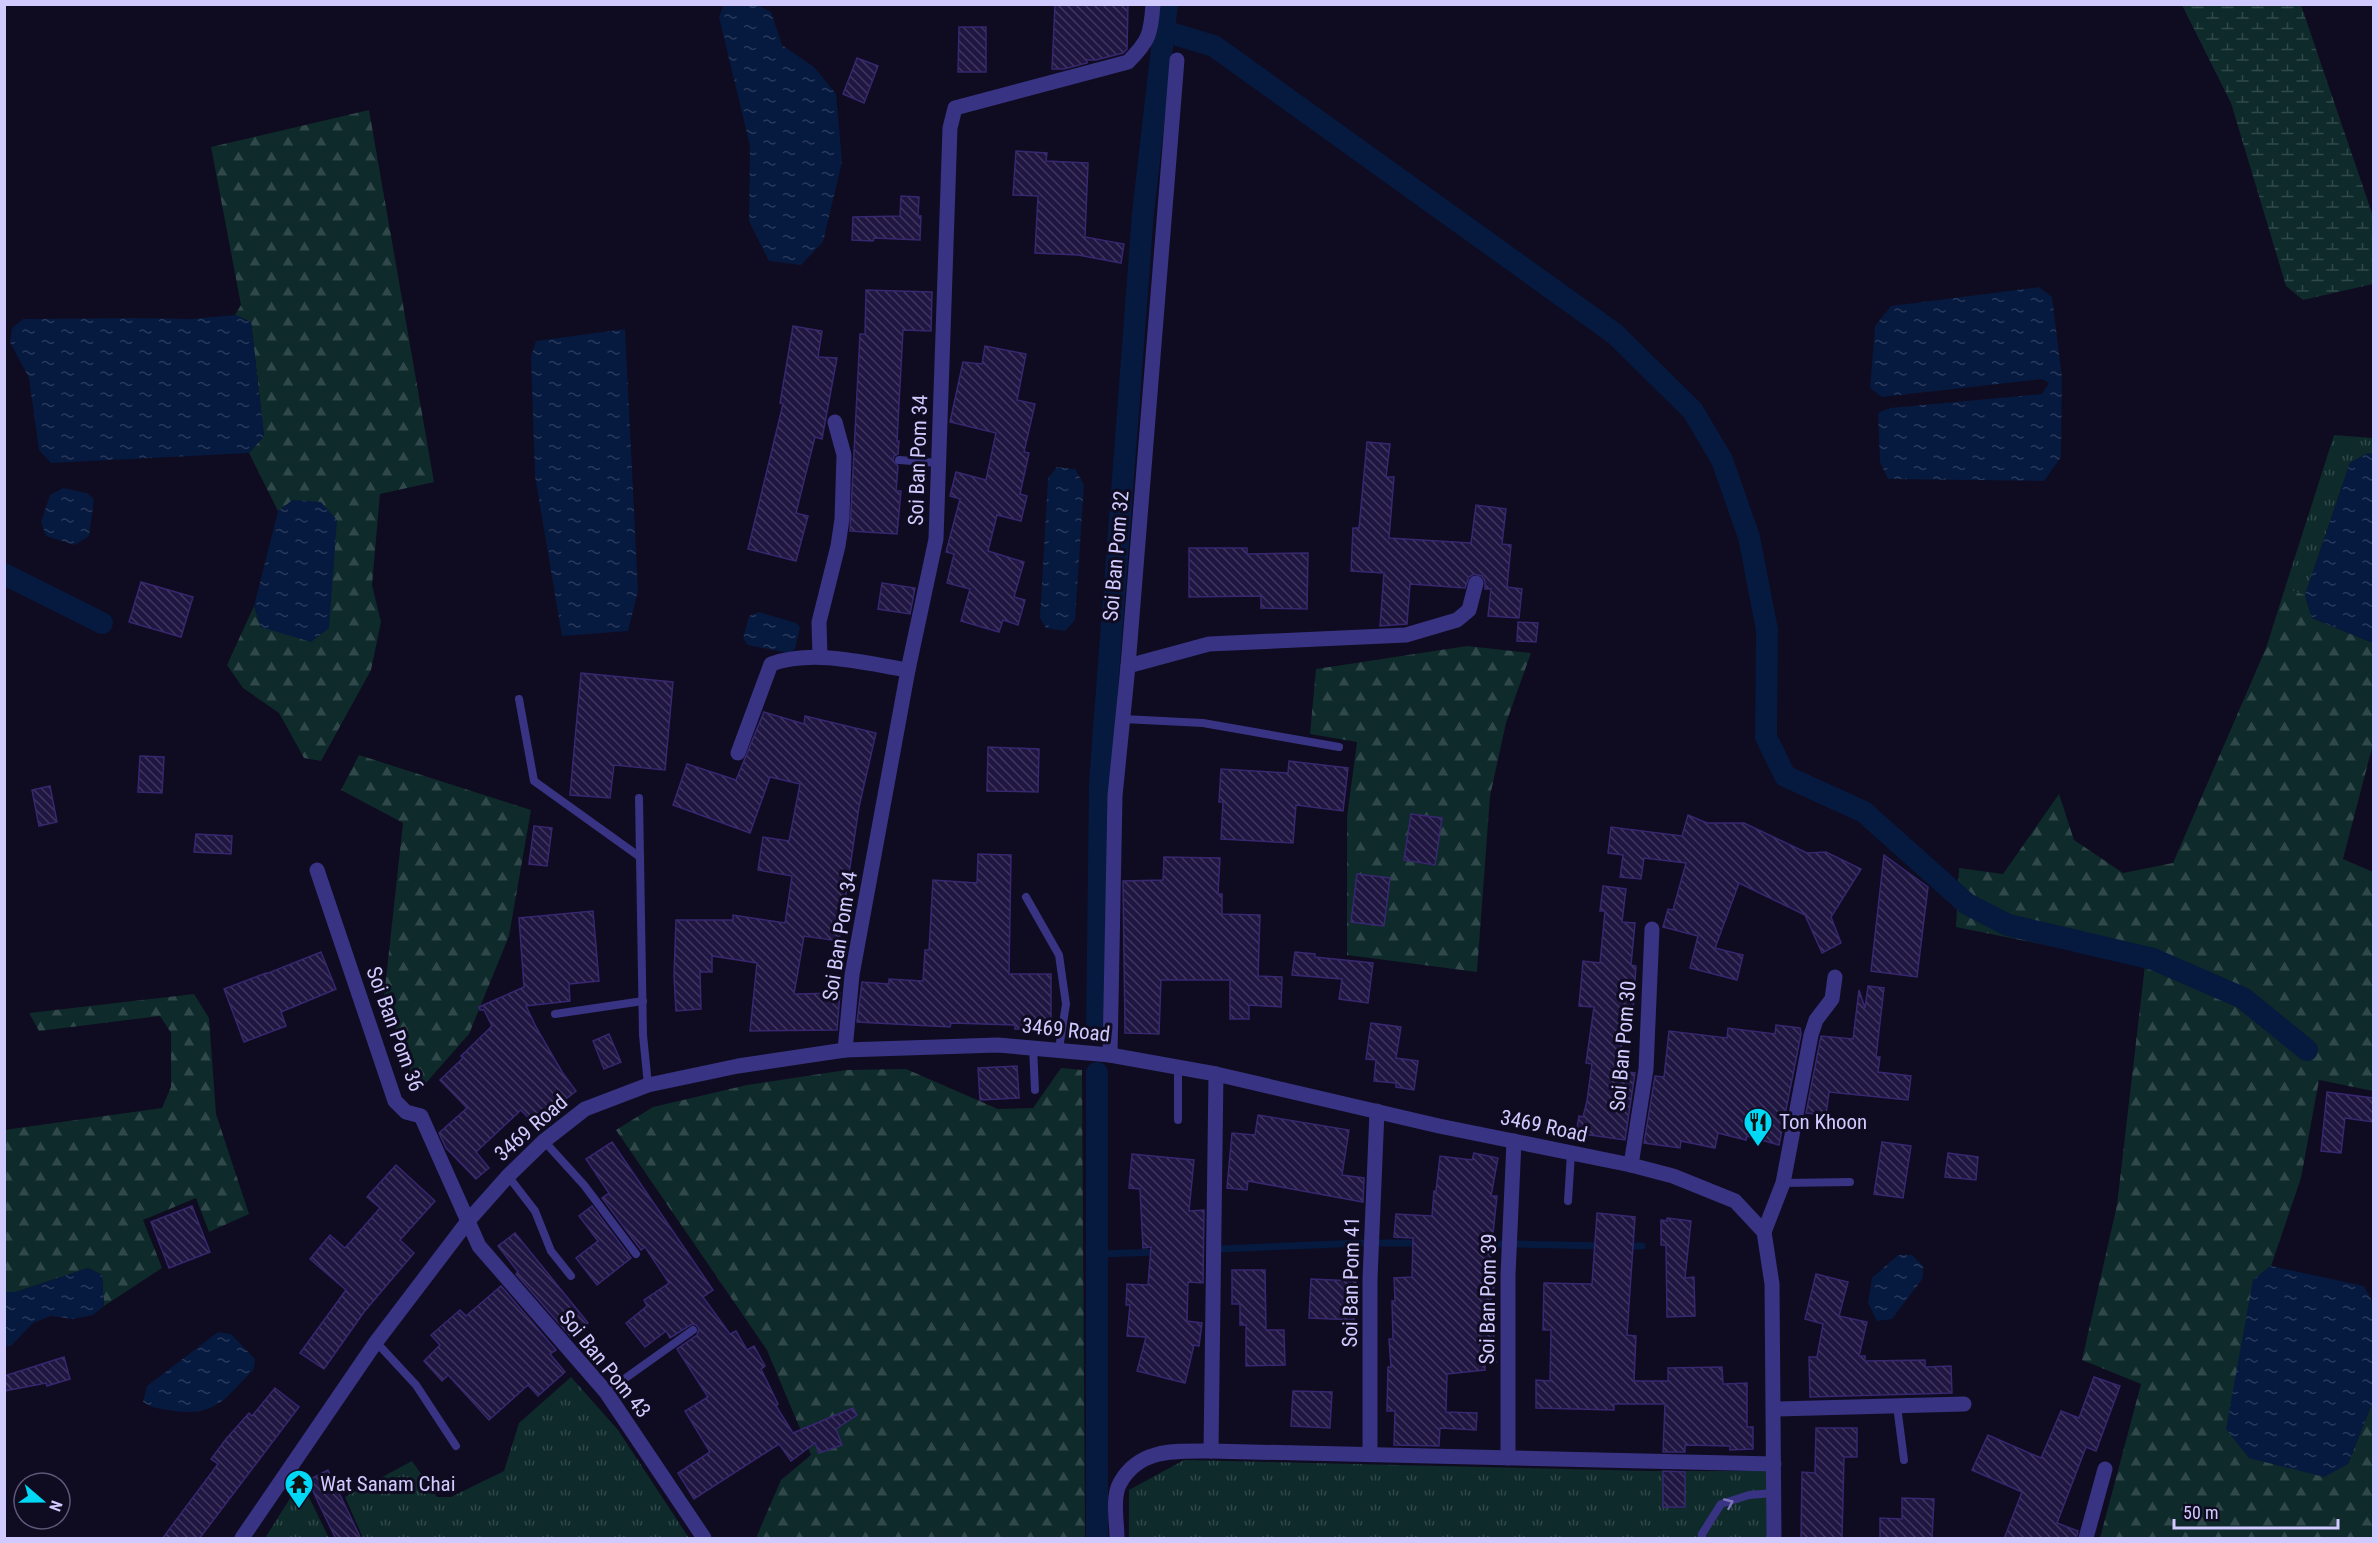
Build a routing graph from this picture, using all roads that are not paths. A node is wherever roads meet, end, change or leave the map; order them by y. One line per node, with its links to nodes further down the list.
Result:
1 (1153, 4): 5 (street, Soi Ban Pom 34)
2 (1177, 60): 8 (street, Soi Ban Pom 32)
3 (835, 422): 7 (street)
4 (899, 460): 5 (lane)
5 (939, 464): 9 (street, Soi Ban Pom 34)
6 (1476, 583): 8 (street)
7 (820, 657): 9 (street); 13 (street)
8 (1128, 666): 11 (street, Soi Ban Pom 32)
9 (908, 670): 24 (street, Soi Ban Pom 34)
10 (519, 699): 15 (lane)
11 (1123, 719): 12 (lane); 25 (street, Soi Ban Pom 32)
12 (1339, 747)
13 (738, 753)
14 (639, 798): 15 (lane)
15 (640, 857): 20 (lane)
16 (317, 870): 40 (street, Soi Ban Pom 36)
17 (1026, 897): 23 (lane)
18 (1652, 929): 35 (street, Soi Ban Pom 30)
19 (1835, 977): 38 (street)
20 (643, 1001): 21 (lane); 28 (lane)
21 (555, 1014)
22 (1033, 1047): 23 (street, 3469 Road); 24 (street, 3469 Road); 29 (lane)
23 (1059, 1049): 25 (street, 3469 Road)
24 (845, 1050): 28 (street, 3469 Road)
25 (1110, 1055): 26 (street, 3469 Road)
26 (1178, 1066): 27 (street, 3469 Road); 31 (lane)
27 (1216, 1074): 30 (street, 3469 Road); 51 (street)
28 (648, 1085): 32 (street, 3469 Road)
29 (1035, 1090)
30 (1377, 1111): 33 (street, 3469 Road); 52 (street, Soi Ban Pom 41)
31 (1178, 1120)
32 (544, 1141): 36 (street, 3469 Road); 42 (lane)
33 (1514, 1141): 34 (street, 3469 Road); 53 (street, Soi Ban Pom 39)
34 (1571, 1153): 35 (street, 3469 Road); 39 (lane)
35 (1631, 1165): 41 (street, 3469 Road)
36 (508, 1176): 40 (street, 3469 Road); 43 (lane)
37 (1850, 1182): 38 (lane)
38 (1783, 1183): 41 (street)
39 (1568, 1201)
40 (468, 1221): 45 (street, 3469 Road); 46 (street, Soi Ban Pom 43)
41 (1764, 1232): 49 (street)
42 (636, 1254)
43 (571, 1276)
44 (693, 1330): 46 (lane)
45 (376, 1342): 50 (lane); 58 (street, 3469 Road)
46 (606, 1392): 59 (street, Soi Ban Pom 43)
47 (1964, 1404): 48 (street)
48 (1898, 1406): 49 (street); 54 (lane)
49 (1775, 1409): 55 (street)
50 (456, 1446)
51 (1211, 1451): 52 (street); 60 (street)
52 (1370, 1455): 53 (street)
53 (1508, 1458): 55 (street)
54 (1904, 1460)
55 (1774, 1464): 57 (street)
56 (2105, 1469): 63 (street)
57 (1774, 1493): 61 (lane, one-way to 57); 62 (street)
58 (242, 1539)
59 (704, 1539)
60 (1117, 1539)
61 (1702, 1539)
62 (1774, 1539)
63 (2086, 1539)

